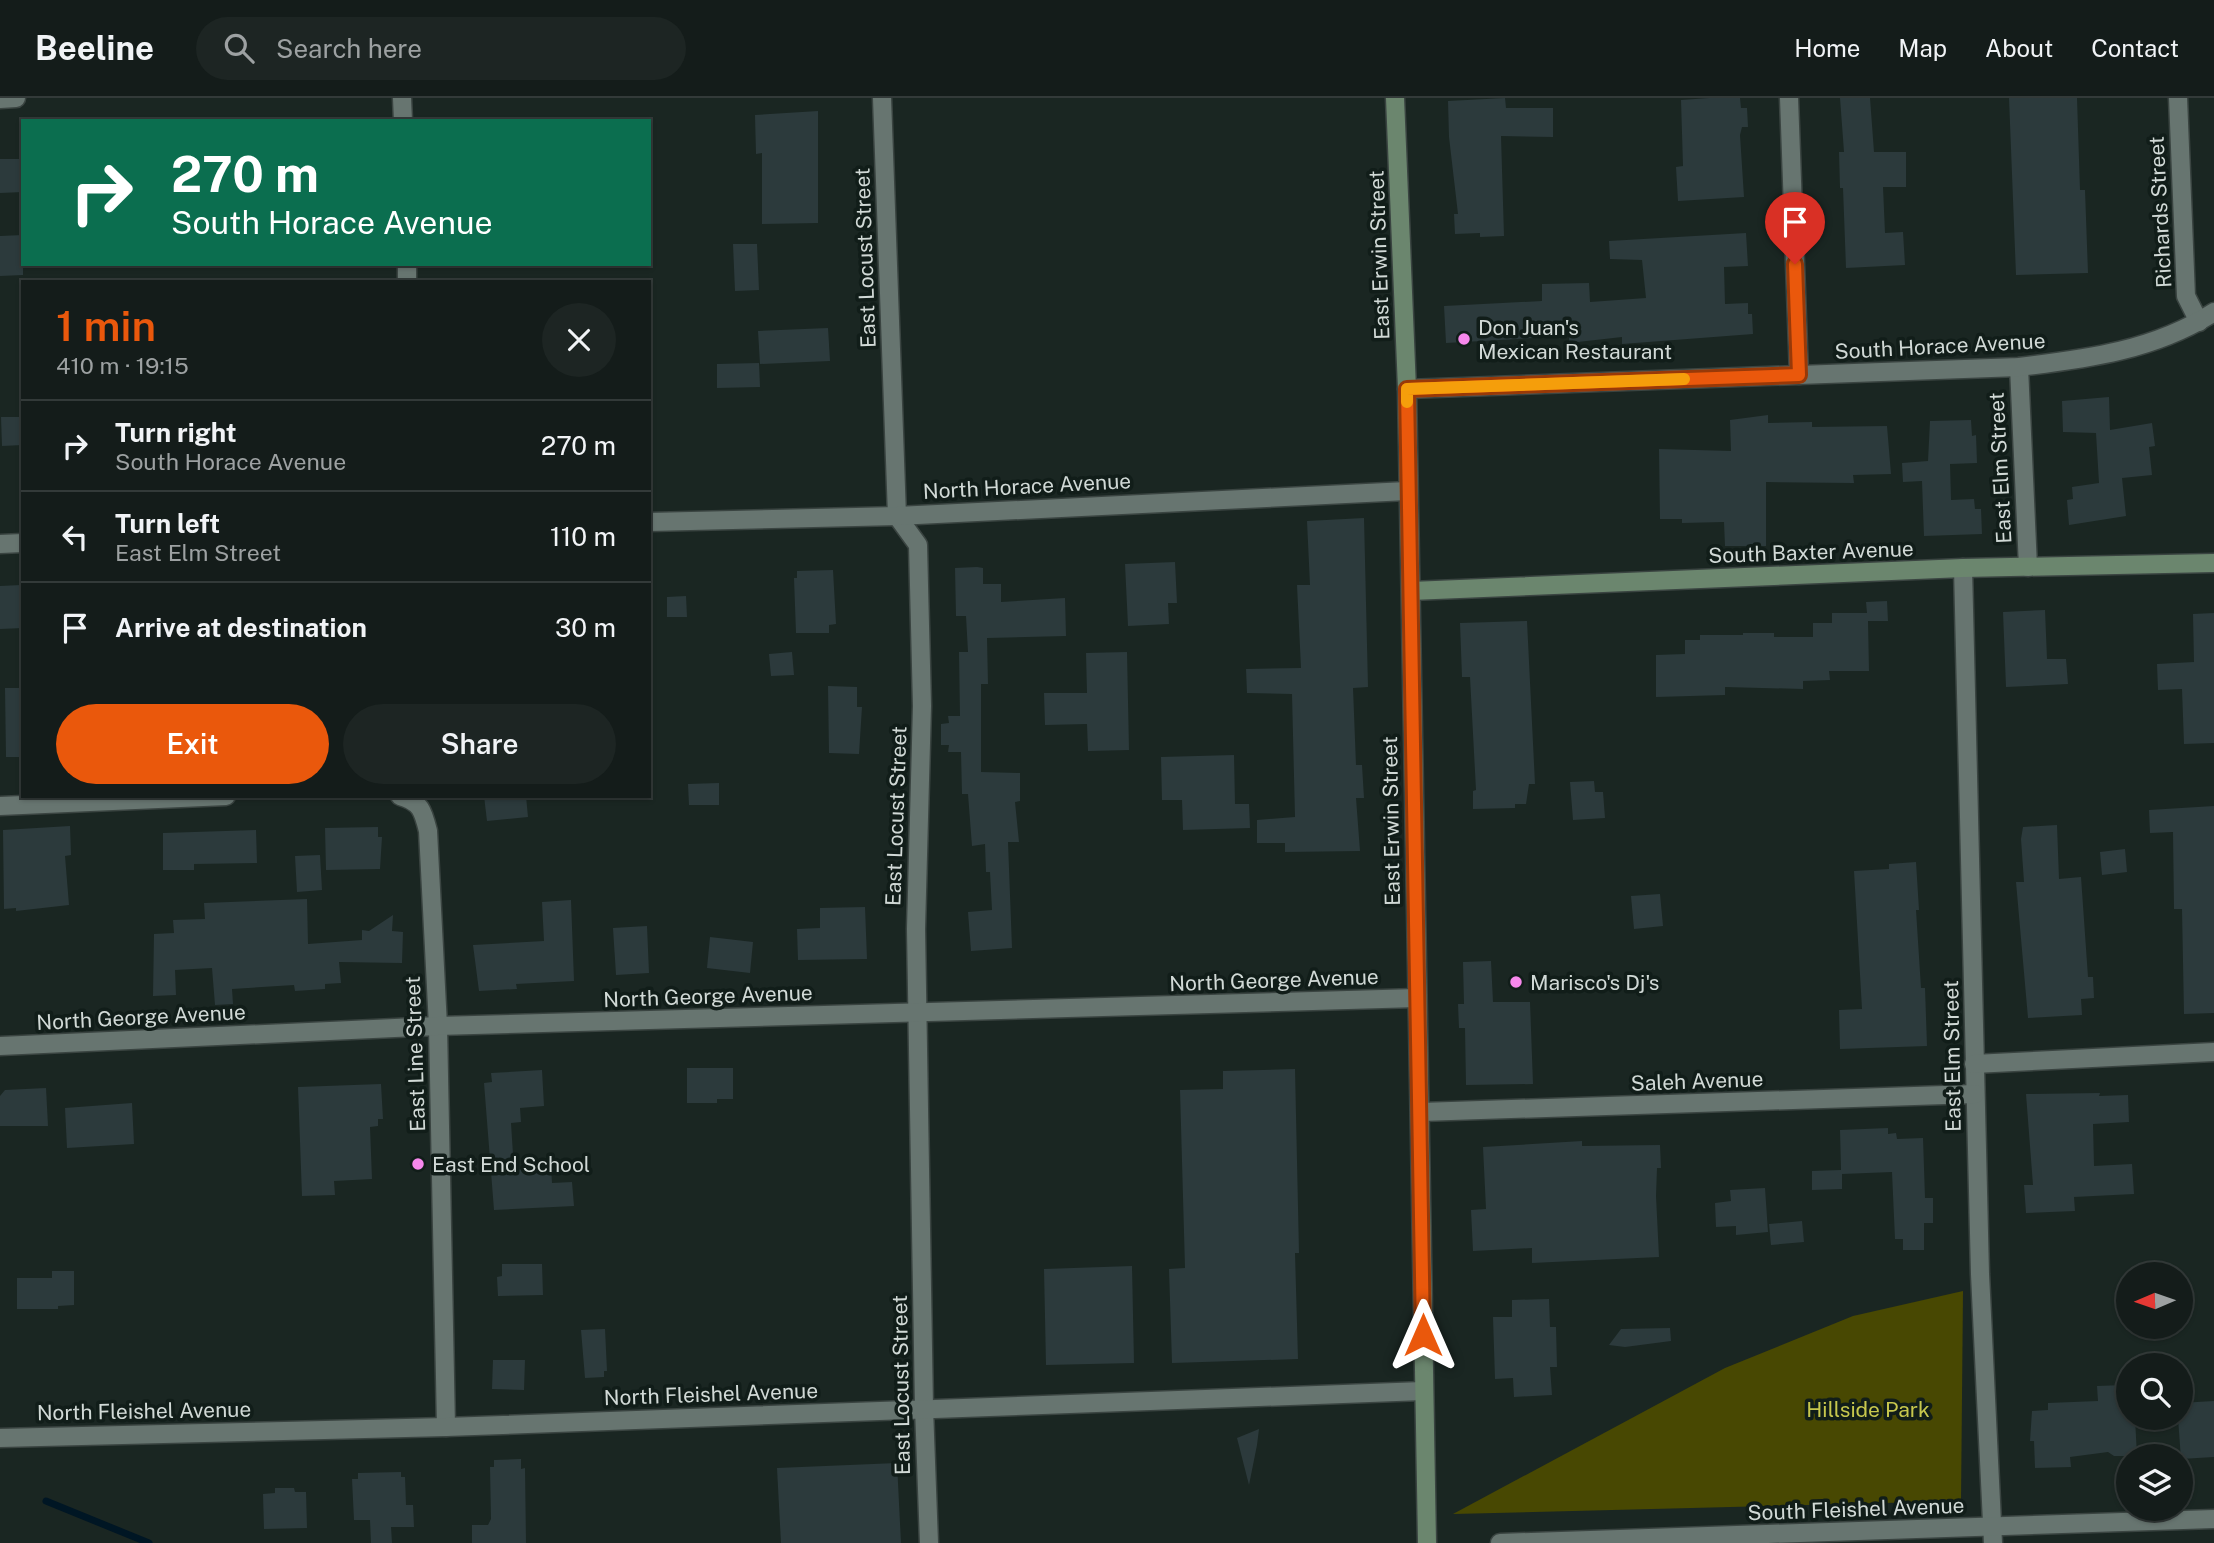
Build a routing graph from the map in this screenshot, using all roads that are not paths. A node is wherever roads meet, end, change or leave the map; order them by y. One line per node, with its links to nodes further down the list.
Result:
1 (16, 98): 7 (street)
2 (402, 98): 8 (street)
3 (882, 98): 14 (street, East Locust Street)
4 (1395, 98): 12 (main road, East Erwin Street)
5 (1789, 98): 11 (street)
6 (2178, 98): 9 (street, Richards Street)
7 (0, 99)
8 (403, 119)
9 (2206, 317): 10 (street, South Horace Avenue)
10 (2018, 367): 11 (street, South Horace Avenue); 19 (street, East Elm Street)
11 (1799, 375): 12 (street, South Horace Avenue)
12 (1407, 389): 13 (main road, East Erwin Street)
13 (1407, 491): 14 (street, North Horace Avenue); 21 (main road, East Erwin Street)
14 (897, 516): 15 (street, North Horace Avenue); 26 (street, East Locust Street)
15 (651, 522)
16 (21, 543): 17 (street)
17 (0, 544)
18 (2214, 563): 19 (main road, South Baxter Avenue)
19 (2028, 567): 20 (main road, South Baxter Avenue)
20 (1963, 568): 21 (main road, South Baxter Avenue); 30 (street, East Elm Street)
21 (1411, 591): 25 (main road, East Erwin Street)
22 (181, 798): 24 (street)
23 (407, 798): 27 (street, East Line Street)
24 (0, 806)
25 (1417, 998): 26 (street, North George Avenue); 32 (main road, East Erwin Street)
26 (917, 1013): 27 (street, North George Avenue); 34 (street, East Locust Street)
27 (438, 1027): 28 (street, North George Avenue); 35 (street, East Line Street)
28 (0, 1046)
29 (2214, 1052): 30 (street)
30 (1974, 1064): 31 (street, East Elm Street)
31 (1975, 1094): 32 (street, Saleh Avenue); 38 (street, East Elm Street)
32 (1421, 1112): 33 (main road, East Erwin Street)
33 (1423, 1391): 34 (street, North Fleishel Avenue); 40 (main road, East Erwin Street)
34 (924, 1408): 35 (street, North Fleishel Avenue); 39 (street, East Locust Street)
35 (446, 1427): 36 (street, North Fleishel Avenue)
36 (0, 1438)
37 (2214, 1518): 38 (street, South Fleishel Avenue)
38 (1992, 1535): 41 (street, South Fleishel Avenue)
39 (929, 1543)
40 (1427, 1543)
41 (1500, 1543)

